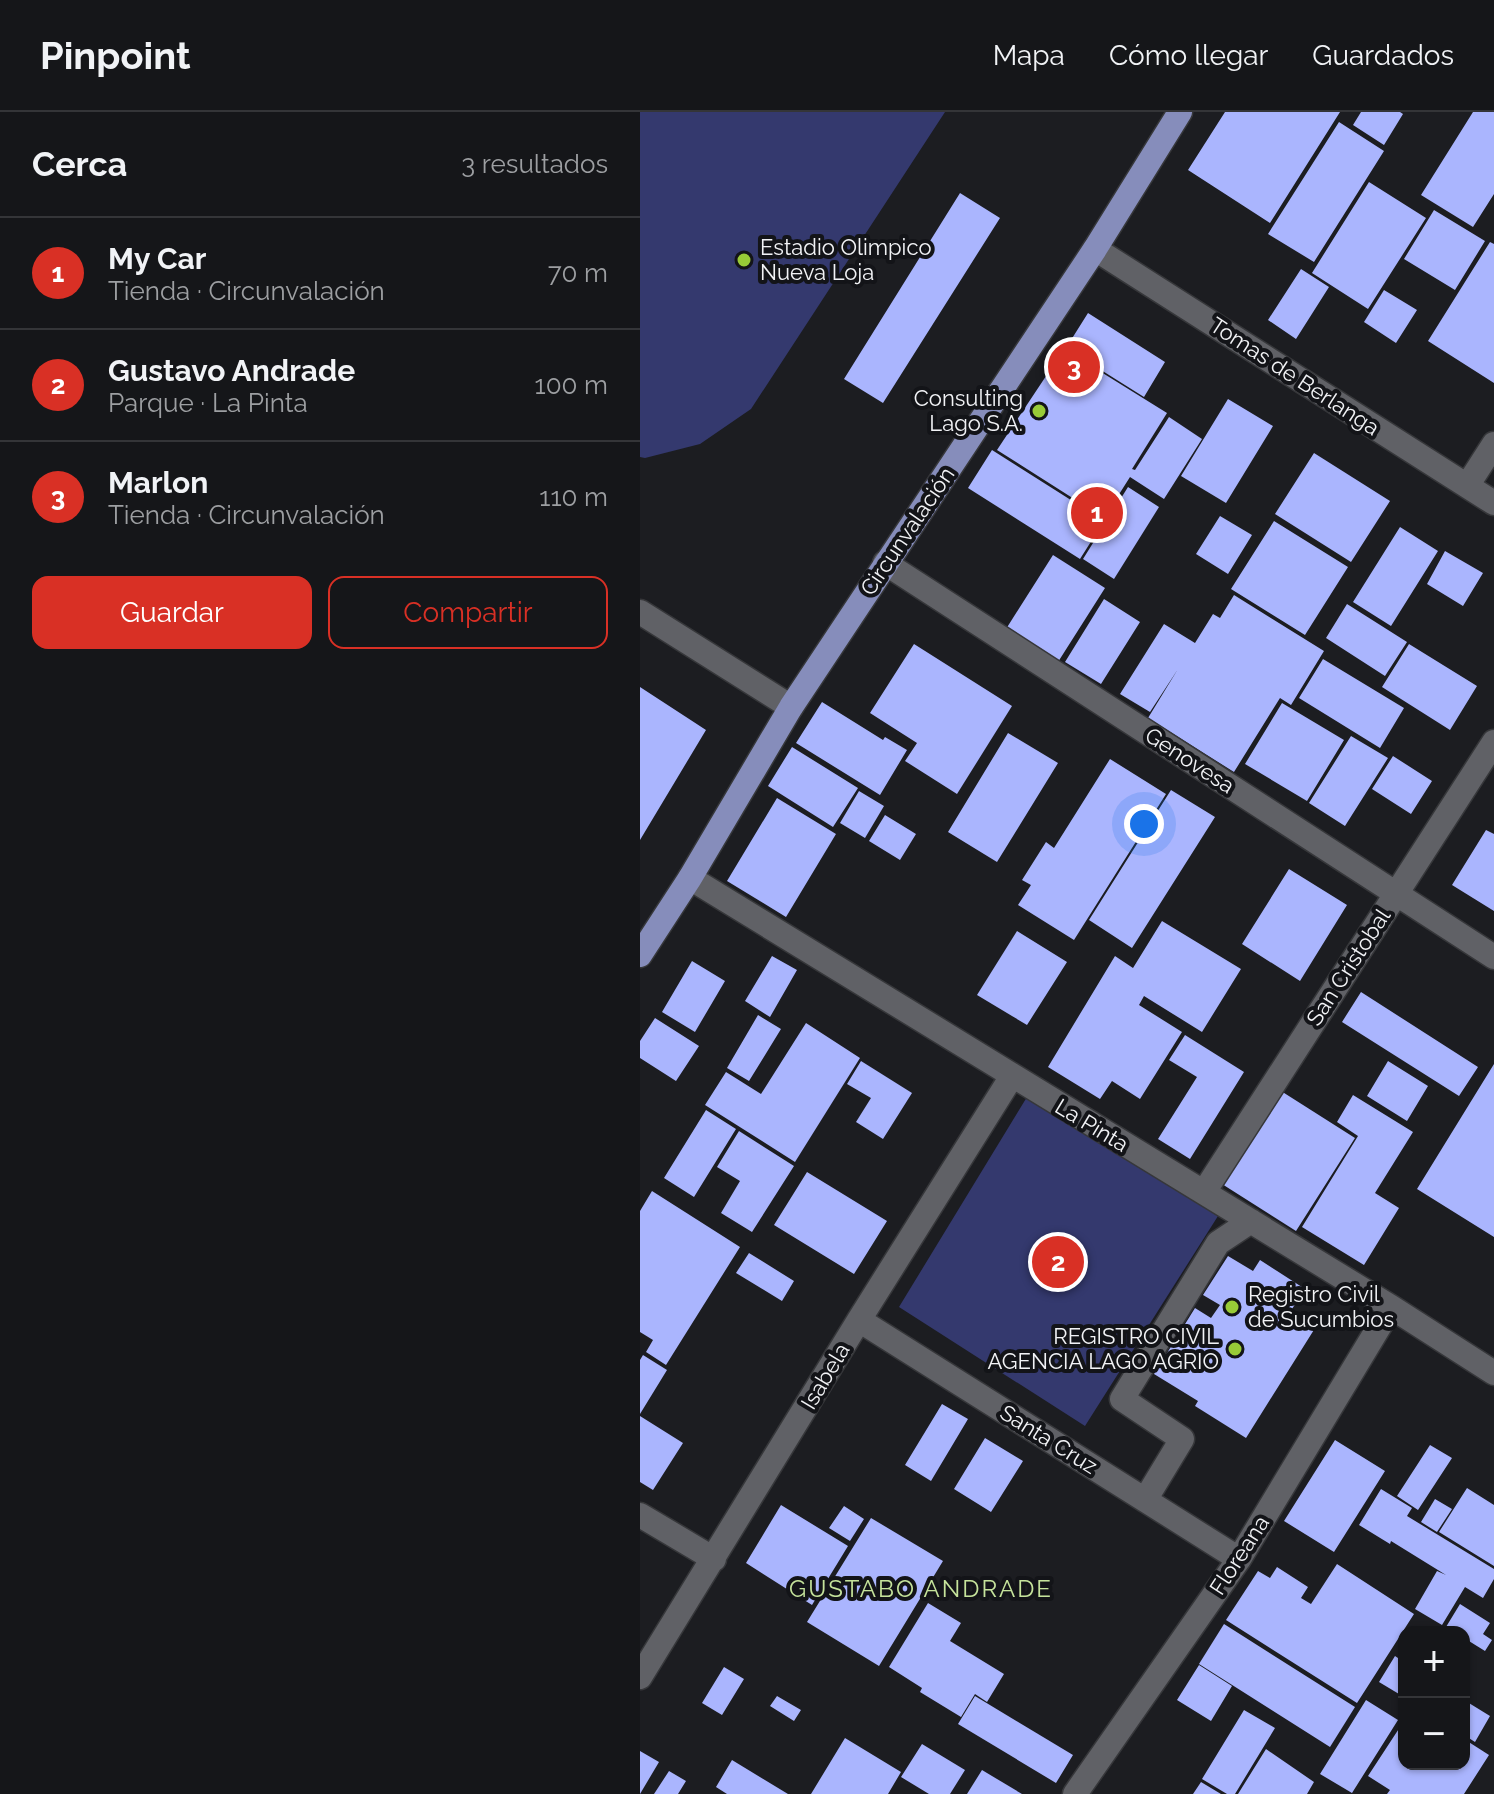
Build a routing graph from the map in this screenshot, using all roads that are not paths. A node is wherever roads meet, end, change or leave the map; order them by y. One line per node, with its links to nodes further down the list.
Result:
1 (1180, 112): 2 (main road, Circunvalación)
2 (1095, 249): 4 (street, Tomas de Berlanga); 6 (main road, Circunvalación)
3 (1494, 444): 4 (street)
4 (1467, 486): 5 (street, Tomas de Berlanga)
5 (1494, 503)
6 (885, 563): 8 (main road, Circunvalación); 11 (street, Genovesa)
7 (640, 612): 8 (street)
8 (791, 707): 10 (main road, Circunvalación)
9 (1494, 742): 11 (street, San Cristobal)
10 (690, 878): 12 (main road, Circunvalación); 14 (street, La Pinta)
11 (1395, 893): 13 (street, Genovesa); 15 (street, San Cristobal)
12 (640, 955)
13 (1494, 957)
14 (1012, 1076): 15 (street, La Pinta); 18 (street, Isabela)
15 (1204, 1192): 16 (street, La Pinta)
16 (1251, 1221): 17 (street, La Pinta); 20 (street)
17 (1391, 1307): 19 (street, La Pinta); 23 (street, Floreana)
18 (859, 1320): 20 (street, Santa Cruz); 22 (street, Isabela)
19 (1494, 1373)
20 (1145, 1500): 23 (street, Santa Cruz)
21 (640, 1515): 22 (street)
22 (714, 1559): 24 (street, Isabela)
23 (1239, 1559): 25 (street, Floreana)
24 (640, 1677)
25 (1075, 1794)

